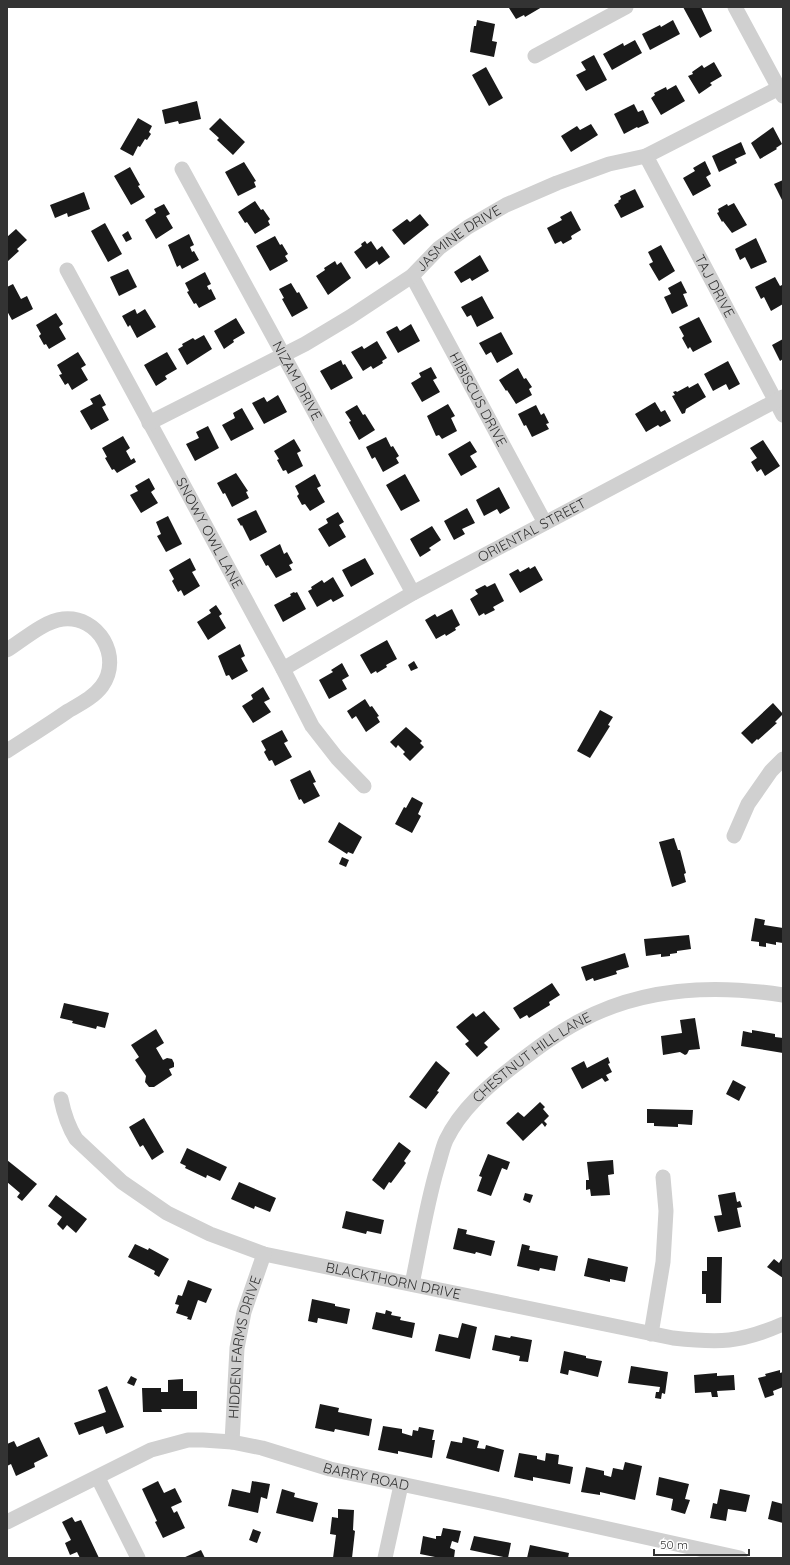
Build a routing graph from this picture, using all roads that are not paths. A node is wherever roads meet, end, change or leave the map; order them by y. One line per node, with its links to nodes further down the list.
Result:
1 (626, 7): 3 (street)
2 (735, 7): 4 (street)
3 (535, 56)
4 (781, 90): 5 (street, JASMINE DRIVE)
5 (646, 156): 8 (street, JASMINE DRIVE); 10 (street, TAJ DRIVE)
6 (182, 169): 9 (street, NIZAM DRIVE)
7 (67, 270): 12 (street, SNOWY OWL LANE)
8 (412, 276): 9 (street, JASMINE DRIVE); 13 (street, HIBISCUS DRIVE)
9 (283, 355): 12 (street, JASMINE DRIVE); 14 (street, NIZAM DRIVE)
10 (779, 399): 11 (street, TAJ DRIVE); 13 (street, ORIENTAL STREET)
11 (783, 415)
12 (149, 423): 16 (street, SNOWY OWL LANE)
13 (545, 523): 14 (street, ORIENTAL STREET)
14 (412, 593): 16 (street, ORIENTAL STREET)
15 (7, 650): 17 (street)
16 (283, 668): 19 (street, SNOWY OWL LANE)
17 (7, 751)
18 (783, 759): 20 (street)
19 (364, 786)
20 (734, 836)
21 (783, 995): 25 (street, CHESTNUT HILL LANE)
22 (61, 1099): 24 (street, BLACKTHORN DRIVE)
23 (663, 1177): 27 (street)
24 (264, 1254): 25 (street, BLACKTHORN DRIVE); 28 (street, HIDDEN FARMS DRIVE)
25 (412, 1284): 27 (street, BLACKTHORN DRIVE)
26 (783, 1324): 27 (street, BLACKTHORN DRIVE)
27 (650, 1334)
28 (232, 1442): 29 (street, BARRY ROAD); 30 (street, BARRY ROAD)
29 (98, 1478): 31 (street, BARRY ROAD); 32 (street)
30 (401, 1485): 33 (street); 34 (street, BARRY ROAD)
31 (7, 1522)
32 (138, 1558)
33 (385, 1558)
34 (740, 1558)

